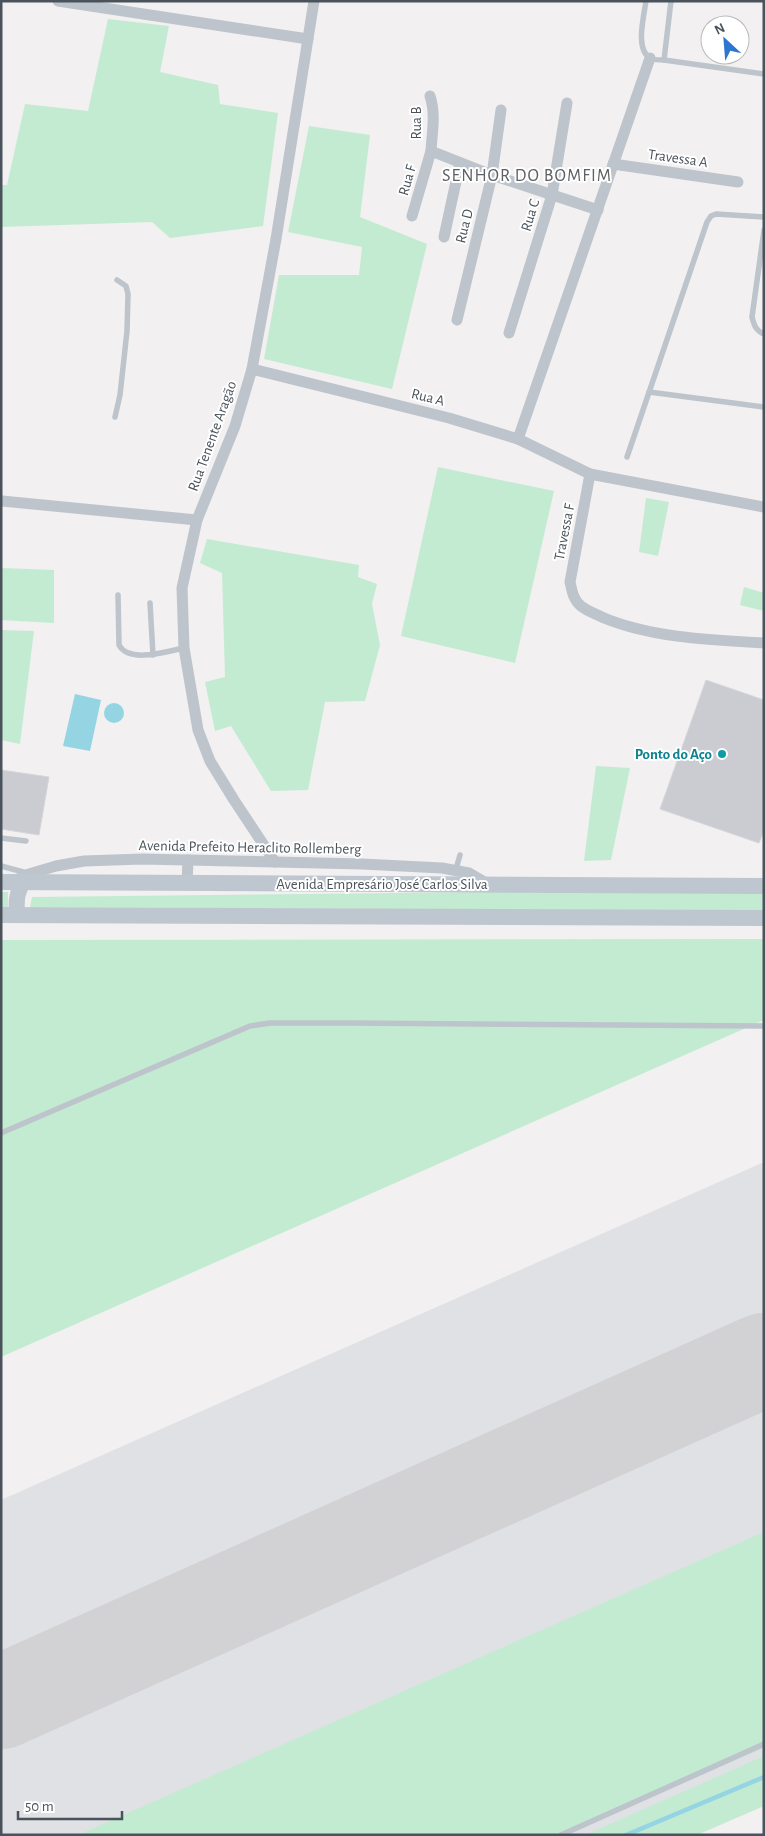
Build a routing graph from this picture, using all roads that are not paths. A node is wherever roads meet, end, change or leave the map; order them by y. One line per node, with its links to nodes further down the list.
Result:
1 (58, 1): 5 (street)
2 (314, 1): 5 (street, Rua Tenente Aragão)
3 (646, 1): 6 (lane)
4 (671, 1): 7 (lane)
5 (308, 39): 27 (street, Rua Tenente Aragão)
6 (650, 58): 7 (lane); 14 (street)
7 (664, 60): 8 (lane)
8 (764, 74)
9 (430, 96): 12 (street, Rua B)
10 (567, 103): 17 (street, Rua C)
11 (501, 110): 15 (street, Rua D)
12 (430, 151): 13 (street, Rua B); 19 (street, Rua F)
13 (460, 163): 15 (street, Rua B); 22 (street)
14 (614, 164): 16 (street, Travessa A); 18 (street)
15 (492, 175): 17 (street, Rua B); 24 (street, Rua D)
16 (738, 182)
17 (552, 195): 18 (street, Rua B); 25 (street, Rua C)
18 (598, 210): 31 (street)
19 (412, 216)
20 (764, 217): 28 (lane)
21 (764, 230): 26 (lane)
22 (444, 237)
23 (117, 280): 30 (lane)
24 (457, 320)
25 (510, 333)
26 (764, 334)
27 (252, 369): 31 (street, Rua A); 36 (street, Rua Tenente Aragão)
28 (649, 392): 29 (lane); 32 (lane)
29 (764, 407)
30 (115, 417)
31 (518, 440): 33 (street, Rua A)
32 (627, 457)
33 (590, 474): 35 (street); 39 (street, Travessa F)
34 (2, 501): 36 (street)
35 (764, 507)
36 (198, 520): 40 (street, Rua Tenente Aragão)
37 (118, 595): 41 (lane)
38 (150, 603): 41 (lane)
39 (764, 643)
40 (184, 648): 41 (lane); 46 (street, Rua Tenente Aragão)
41 (153, 655)
42 (1, 838): 43 (lane)
43 (26, 841)
44 (460, 855): 48 (lane)
45 (188, 860): 46 (street, Avenida Prefeito Heraclito Rollemberg); 49 (street, Avenida Prefeito Heraclito Rollemberg); 50 (street)
46 (275, 862): 48 (street, Avenida Prefeito Heraclito Rollemberg)
47 (1, 866): 49 (lane)
48 (456, 869): 51 (street, Avenida Prefeito Heraclito Rollemberg)
49 (16, 880): 50 (main road, Avenida Empresário José Carlos Silva); 54 (main road)
50 (187, 883): 51 (main road, Avenida Empresário José Carlos Silva)
51 (487, 884): 52 (main road, Avenida Empresário José Carlos Silva)
52 (764, 886)
53 (1, 915): 54 (main road)
54 (18, 915): 55 (main road)
55 (764, 918)
56 (764, 1026): 57 (lane)
57 (1, 1133)
58 (764, 1744): 59 (lane)
59 (561, 1835)

